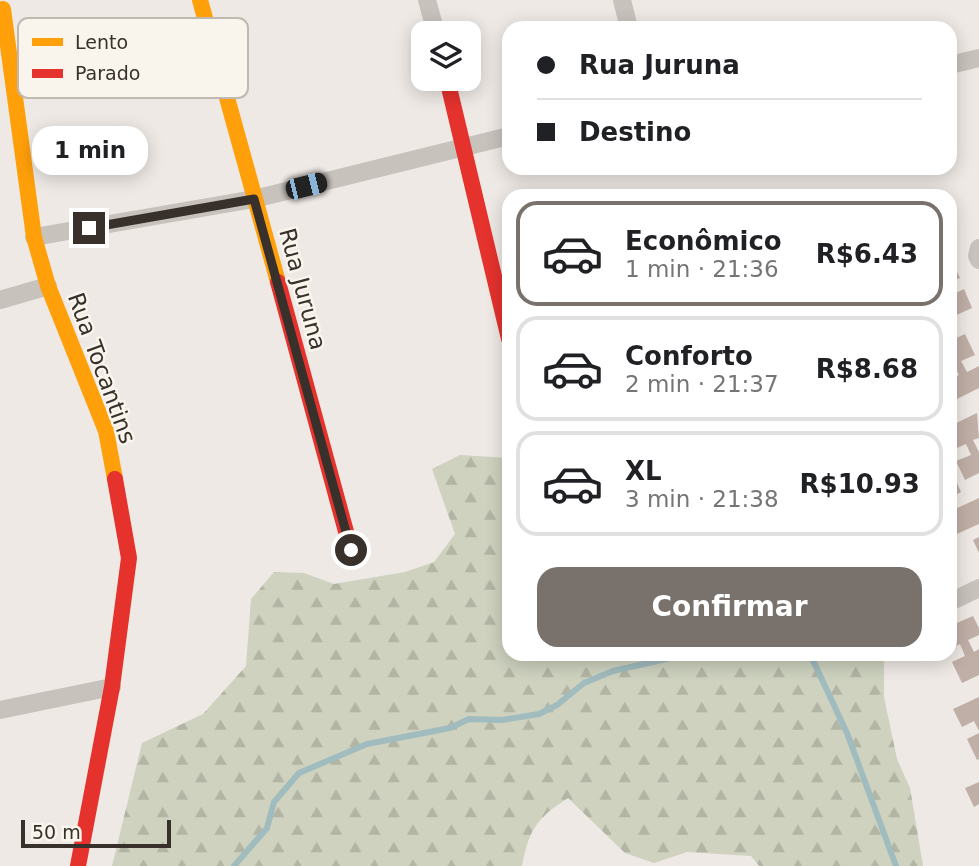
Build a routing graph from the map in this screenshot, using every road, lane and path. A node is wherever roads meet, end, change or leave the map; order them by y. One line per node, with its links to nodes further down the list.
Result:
1 (200, 0): 5 (street, Rua Juruna)
2 (428, 0): 6 (street)
3 (622, 0): 7 (street)
4 (3, 9): 15 (street, Rua Tocantins)
5 (205, 18)
6 (433, 21)
7 (627, 21)
8 (979, 58): 9 (street)
9 (957, 63)
10 (450, 91): 13 (street)
11 (227, 98): 14 (street, Rua Juruna)
12 (502, 138): 13 (street)
13 (464, 146): 14 (street); 20 (street)
14 (254, 199): 15 (street); 21 (street, Rua Juruna)
15 (34, 237): 18 (street, Rua Tocantins)
16 (979, 248): 17 (street)
17 (979, 260)
18 (48, 286): 19 (street); 24 (street, Rua Tocantins)
19 (0, 300)
20 (502, 309)
21 (351, 550)
22 (979, 588): 23 (street)
23 (957, 599)
24 (111, 687): 25 (street); 26 (street, Rua Tocantins)
25 (0, 710)
26 (78, 866)

